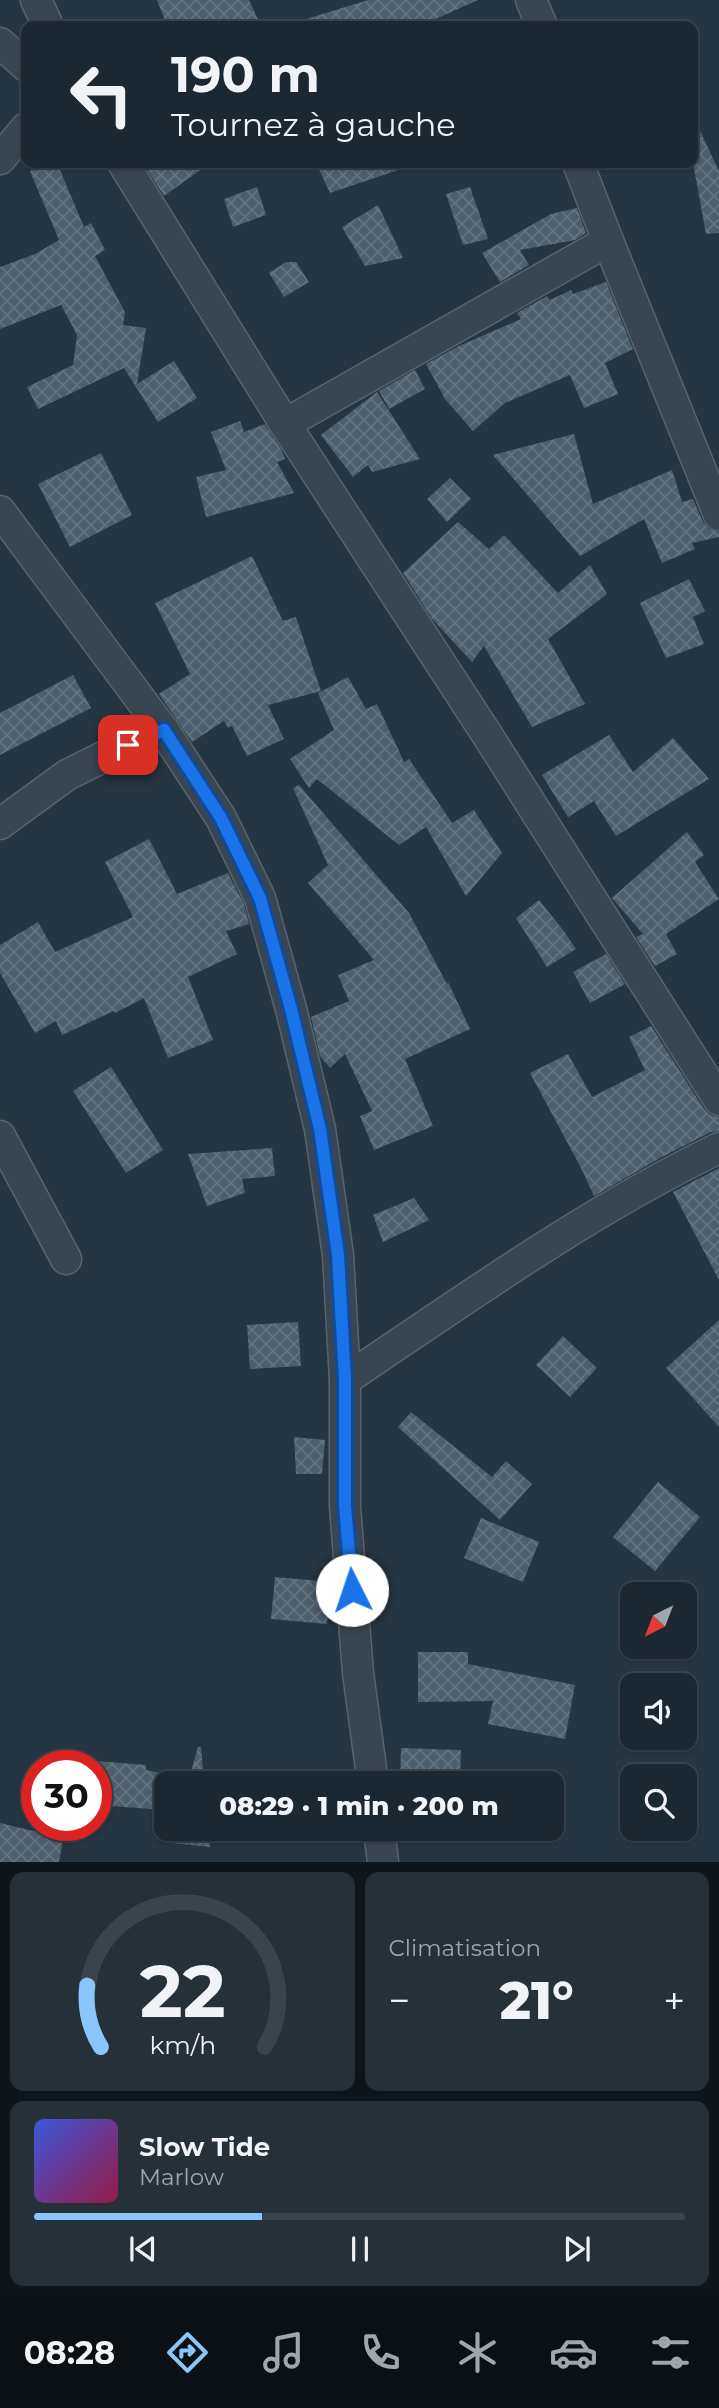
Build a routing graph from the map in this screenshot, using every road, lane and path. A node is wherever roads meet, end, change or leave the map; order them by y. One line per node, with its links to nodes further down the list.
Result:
1 (36, 0): 3 (street)
2 (531, 0): 4 (street)
3 (46, 21)
4 (540, 21)
5 (0, 43): 6 (street)
6 (21, 62)
7 (21, 134): 8 (street)
8 (0, 159)
9 (126, 168): 12 (street)
10 (580, 168): 11 (street)
11 (608, 241): 12 (street); 14 (street)
12 (285, 424): 17 (street)
13 (0, 511): 15 (street)
14 (719, 515)
15 (164, 730): 16 (street); 21 (street)
16 (0, 824)
17 (719, 1100)
18 (0, 1136): 20 (street)
19 (719, 1148): 21 (street)
20 (66, 1259)
21 (345, 1380): 22 (street)
22 (371, 1771)
23 (380, 1841): 24 (street)
24 (383, 1862)

